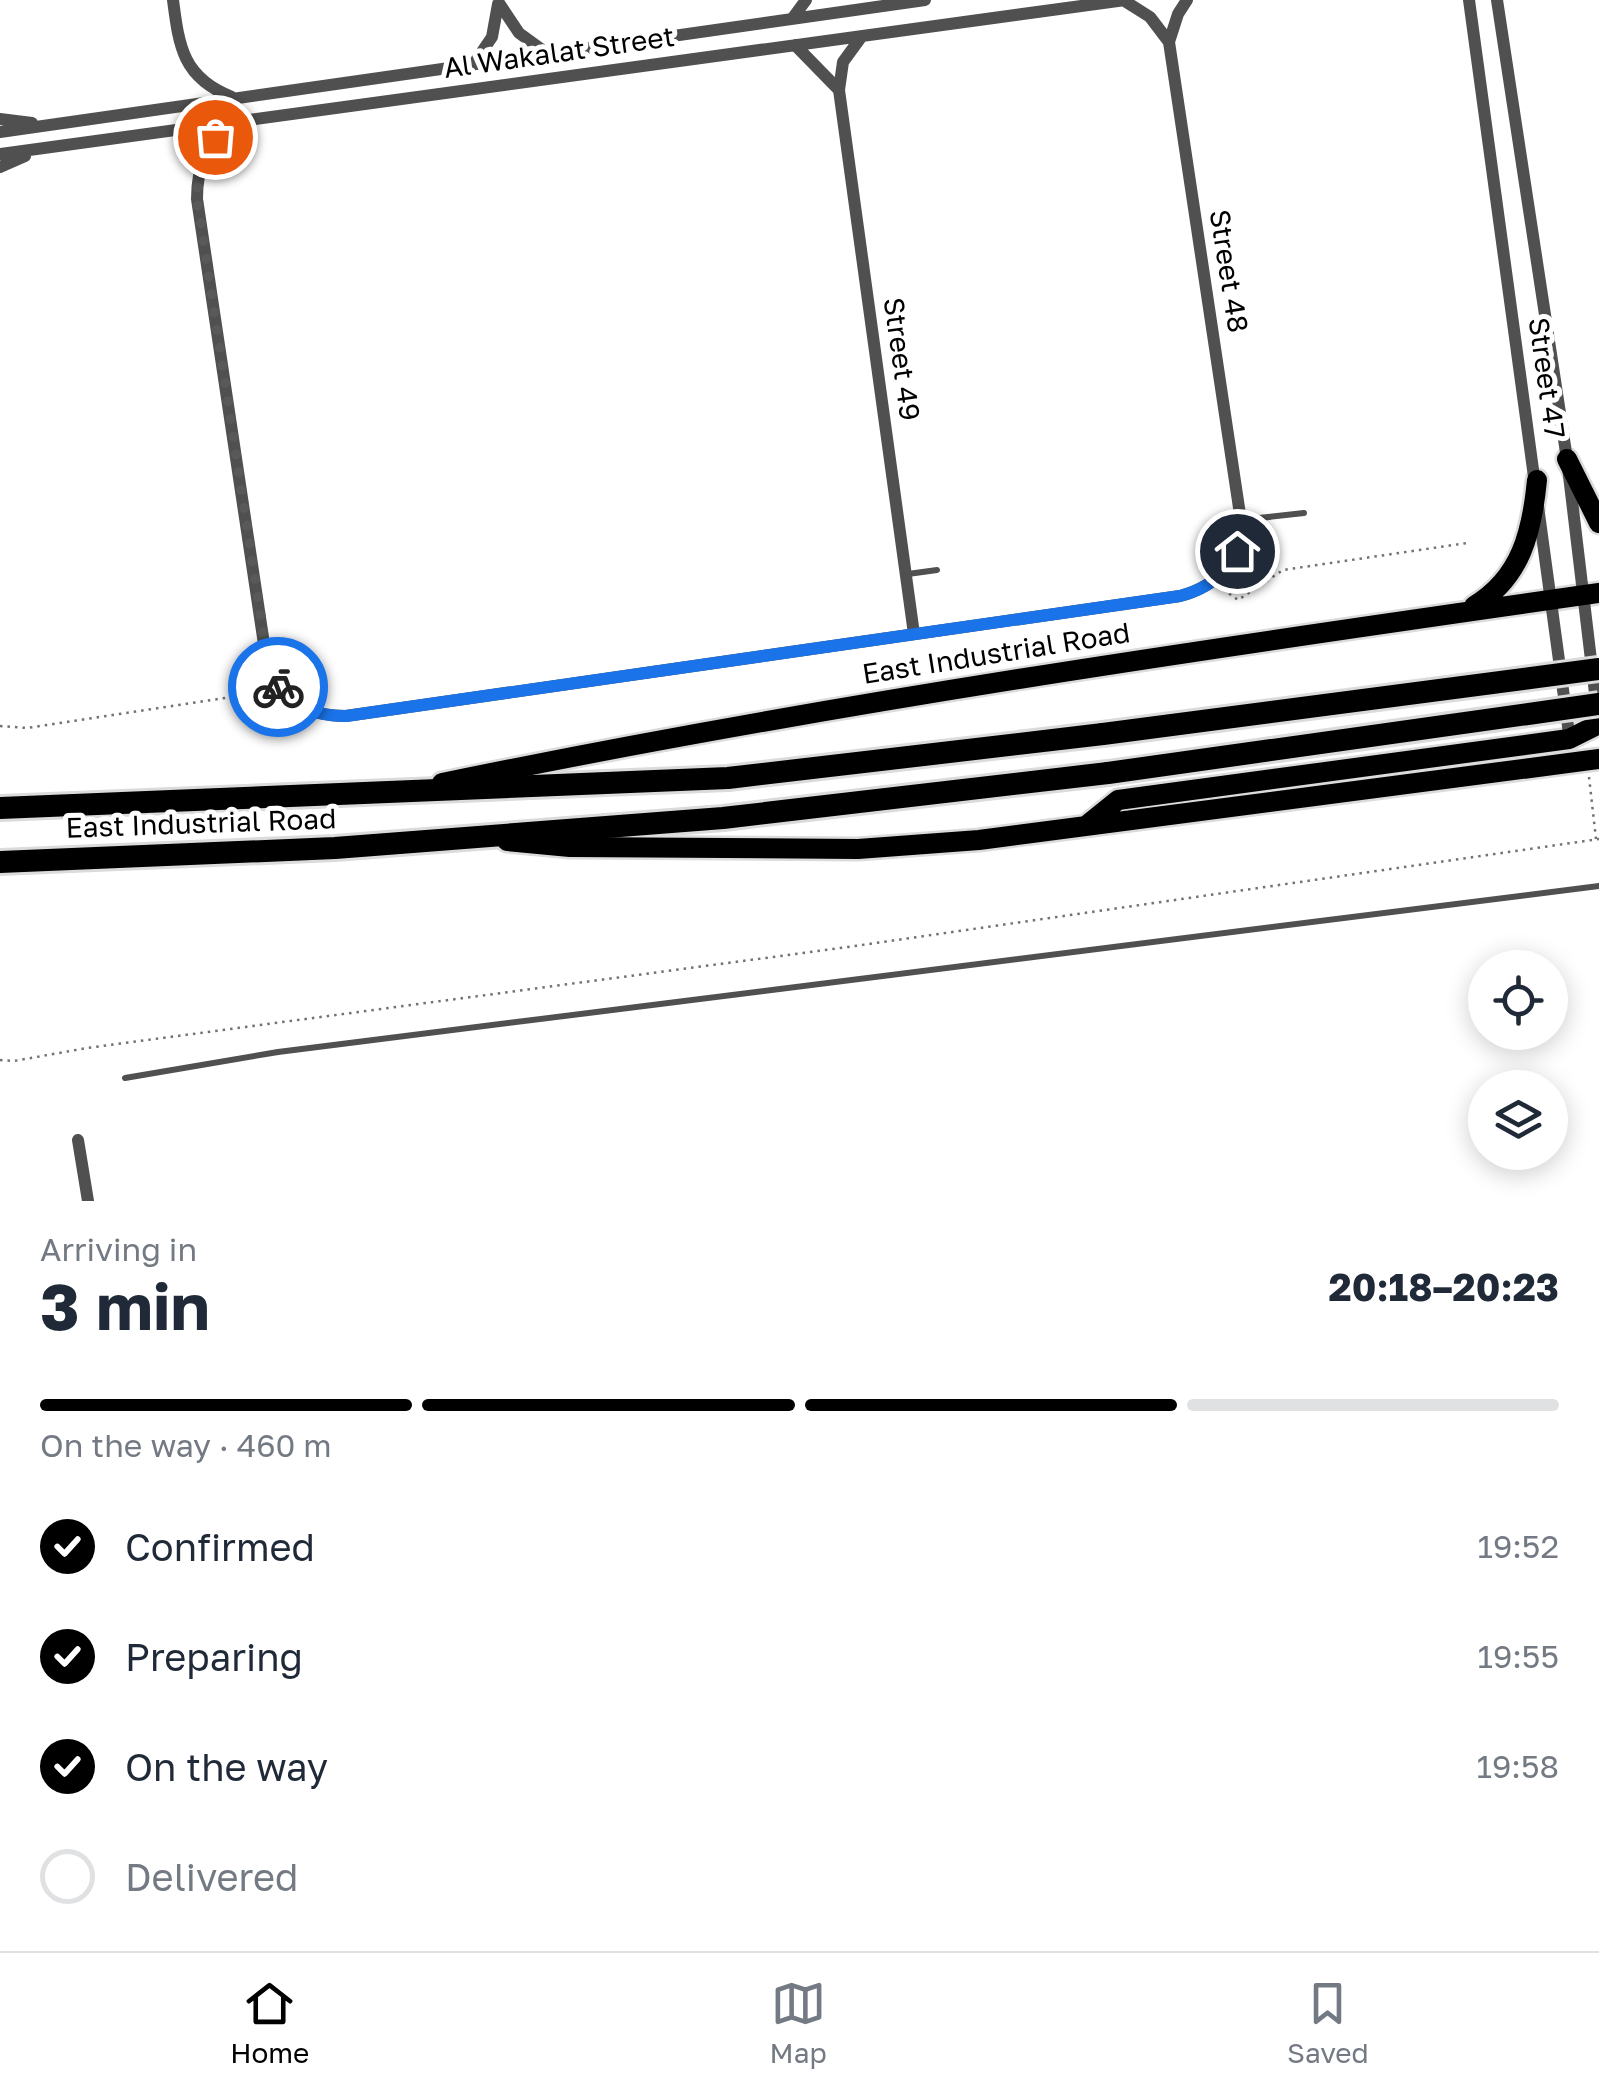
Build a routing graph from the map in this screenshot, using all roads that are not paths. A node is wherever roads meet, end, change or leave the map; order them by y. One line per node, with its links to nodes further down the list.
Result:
1 (172, 0): 19 (street)
2 (806, 0): 12 (street)
3 (842, 0): 11 (street)
4 (925, 0): 11 (street, Al Wakalat Street)
5 (1124, 0): 13 (street, Al Wakalat Street); 14 (street)
6 (1187, 0): 14 (street)
7 (1462, 0): 10 (street)
8 (1500, 0): 27 (street, Street 47)
9 (498, 2): 16 (street); 17 (street)
10 (1470, 7): 28 (street, Street 47)
11 (856, 9): 12 (street, Al Wakalat Street)
12 (792, 19): 16 (street, Al Wakalat Street)
13 (862, 36): 15 (street, Al Wakalat Street); 18 (street, Street 49)
14 (1169, 42): 30 (street, Street 48)
15 (795, 45): 18 (street); 21 (street, Al Wakalat Street)
16 (548, 54): 17 (street, Al Wakalat Street)
17 (472, 64): 19 (street, Al Wakalat Street)
18 (839, 90): 33 (street, Street 49)
19 (234, 98): 22 (street, Al Wakalat Street)
20 (0, 118): 22 (street)
21 (232, 122): 24 (street, Al Wakalat Street); 37 (street, East Industrial Road)
22 (44, 126): 23 (street, Al Wakalat Street)
23 (0, 132)
24 (42, 149): 25 (street, Al Wakalat Street); 26 (street)
25 (0, 154)
26 (0, 167)
27 (1567, 459): 31 (main road); 34 (street, Street 47)
28 (1536, 480): 35 (street, Street 47); 36 (main road)
29 (1304, 513): 30 (lane)
30 (1240, 514): 37 (street, East Industrial Road)
31 (1599, 523)
32 (938, 570): 33 (lane)
33 (906, 574): 37 (street, Street 49)
34 (1591, 594): 35 (main road, East Industrial Road); 40 (street, Street 47)
35 (1552, 599): 36 (main road, East Industrial Road); 41 (street, Street 47)
36 (1464, 611): 43 (main road, East Industrial Road)
37 (914, 634)
38 (1599, 669): 43 (highway, East Industrial Road, bridge)
39 (1599, 704): 46 (highway, East Industrial Road, bridge)
40 (1599, 725): 41 (main road)
41 (1570, 739): 42 (street, Street 47); 45 (main road)
42 (1586, 761): 45 (main road, East Industrial Road)
43 (405, 790): 44 (highway, East Industrial Road)
44 (0, 808)
45 (1086, 826): 46 (main road, East Industrial Road)
46 (465, 838): 47 (highway, East Industrial Road)
47 (0, 862)
48 (1599, 886): 49 (lane)
49 (125, 1078)
50 (78, 1140): 51 (street)
51 (88, 1201)

